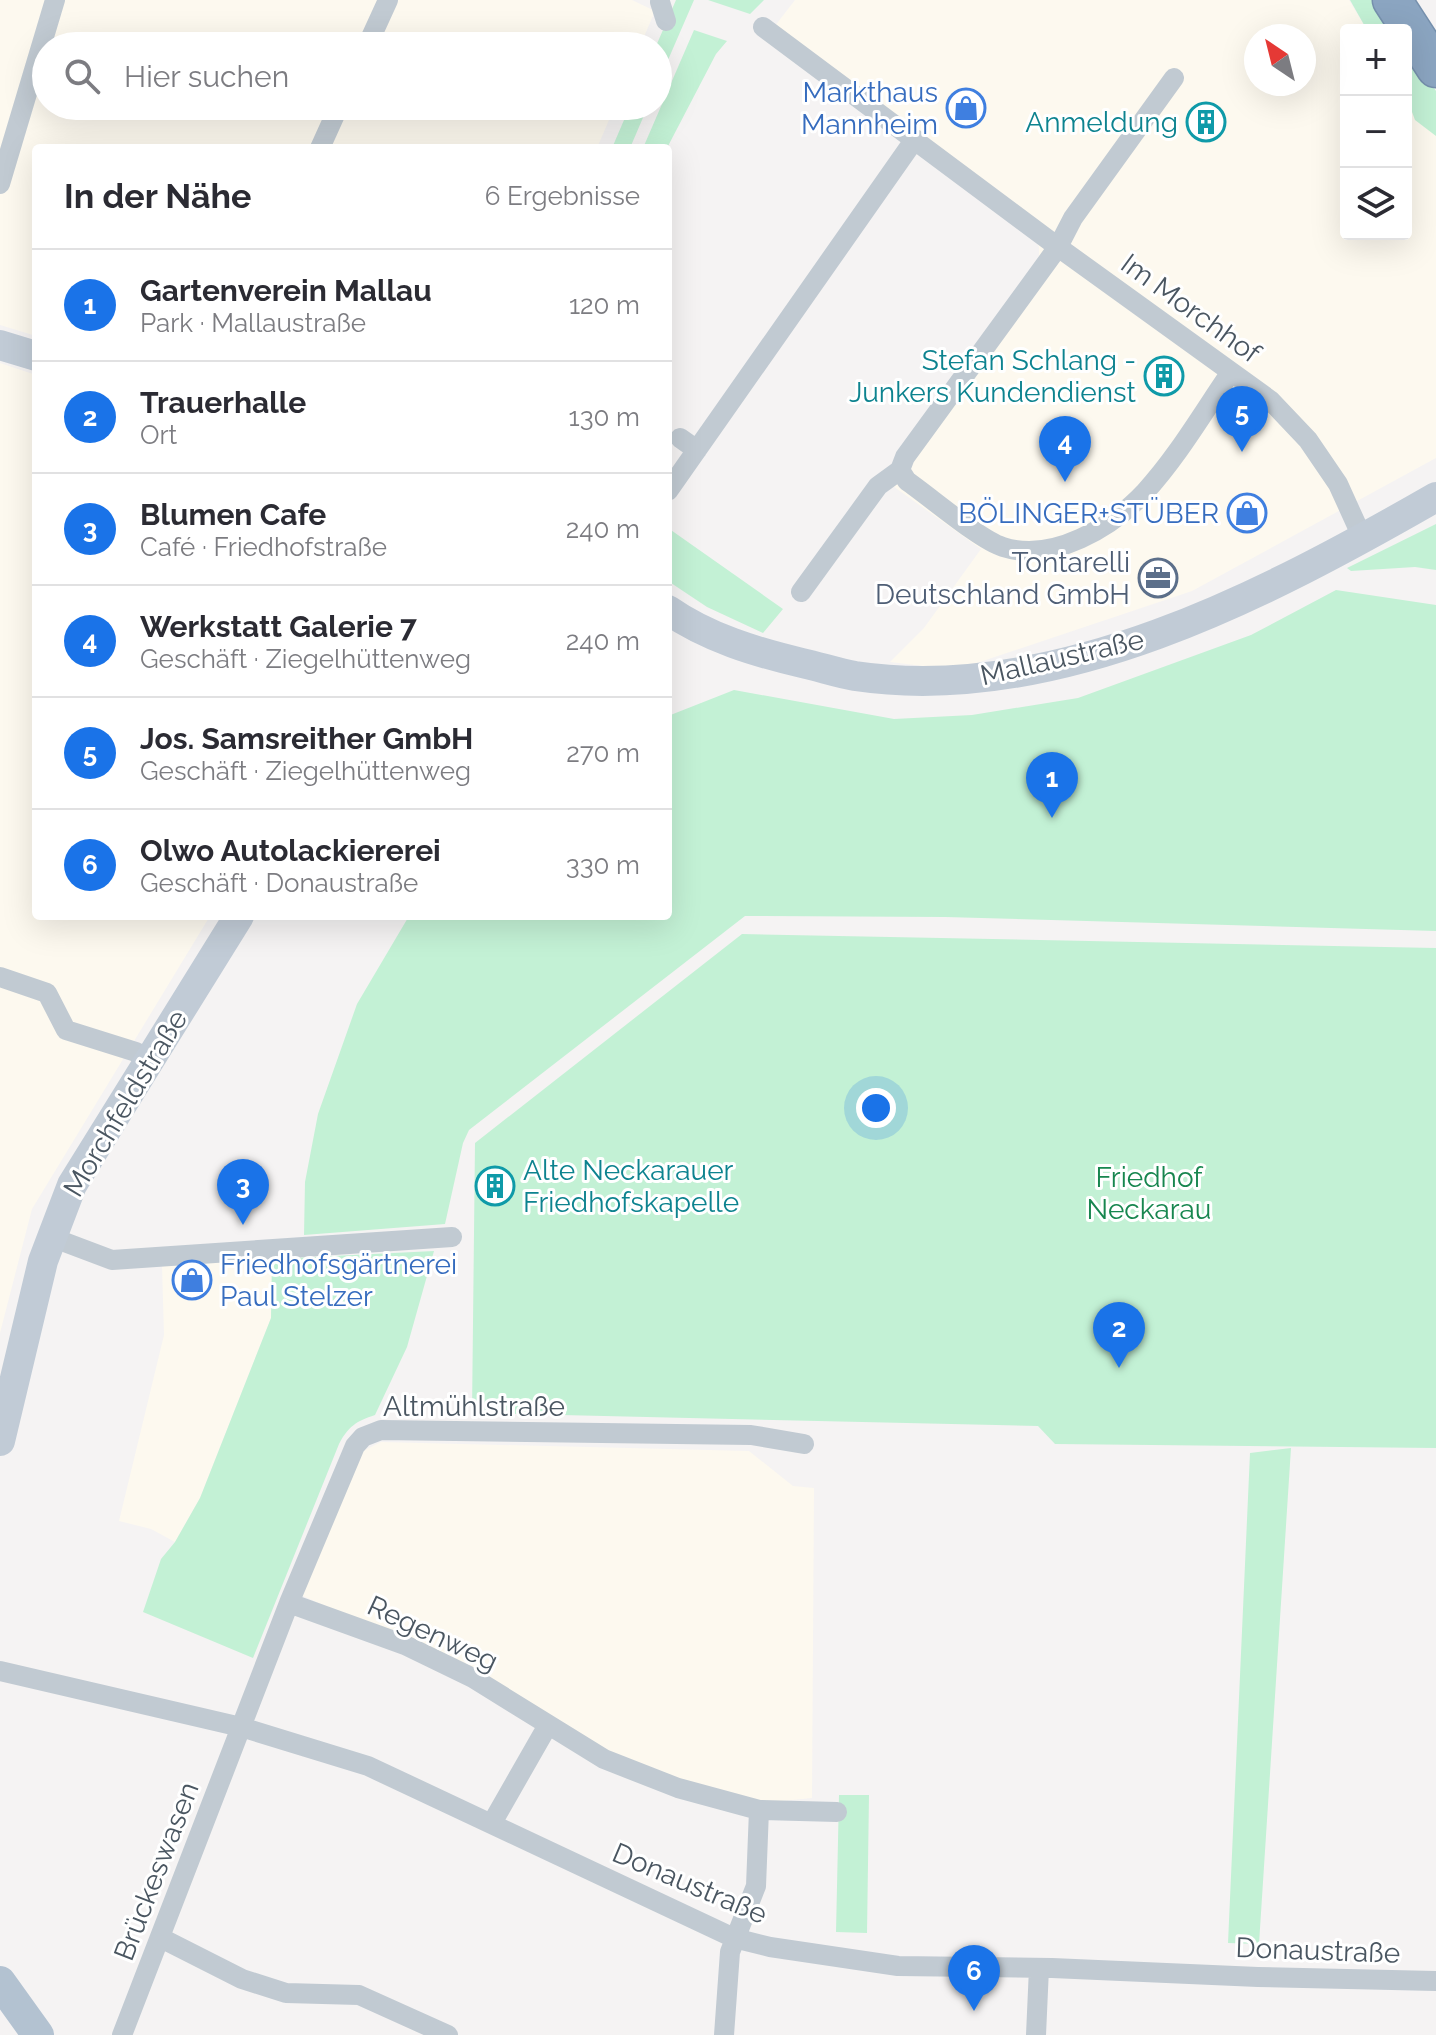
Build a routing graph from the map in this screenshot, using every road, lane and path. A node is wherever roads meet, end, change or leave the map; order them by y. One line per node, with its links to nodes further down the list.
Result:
1 (55, 0): 5 (street)
2 (388, 0): 6 (street)
3 (1392, 0): 7 (highway)
4 (763, 27): 11 (street, Im Morchhof)
5 (45, 32)
6 (373, 32)
7 (1436, 68)
8 (32, 77): 13 (street)
9 (1174, 78): 14 (street)
10 (333, 120): 12 (street)
11 (915, 139): 14 (street, Im Morchhof); 19 (street)
12 (322, 144)
13 (0, 184)
14 (1058, 247): 17 (street, Im Morchhof); 18 (street)
15 (0, 345): 16 (main road)
16 (32, 355)
17 (1231, 372): 18 (street); 21 (street, Im Morchhof)
18 (900, 470): 22 (street)
19 (672, 482)
20 (1436, 497): 21 (main road, Mallaustraße)
21 (1363, 539): 23 (main road, Mallaustraße)
22 (801, 592)
23 (672, 612)
24 (236, 920): 26 (main road, Morchfeldstraße)
25 (0, 977): 26 (street)
26 (149, 1060): 27 (main road, Morchfeldstraße)
27 (51, 1237): 28 (street); 29 (main road, Morchfeldstraße)
28 (452, 1237)
29 (0, 1441)
30 (804, 1444): 31 (street, Altmühlstraße)
31 (289, 1603): 33 (street, Regenweg); 34 (street, Altmühlstraße)
32 (1, 1670): 34 (street, Donaustraße)
33 (548, 1725): 35 (street, Regenweg); 37 (street)
34 (241, 1727): 37 (street, Donaustraße); 38 (street, Brückeswasen)
35 (759, 1810): 36 (street, Regenweg); 39 (street)
36 (837, 1812)
37 (492, 1823): 39 (street, Donaustraße)
38 (161, 1938): 44 (street, Brückeswasen); 45 (street)
39 (734, 1938): 40 (street, Donaustraße); 46 (street)
40 (1039, 1968): 41 (street, Donaustraße); 47 (street)
41 (1436, 1981)
42 (0, 1982): 43 (main road)
43 (38, 2035)
44 (122, 2035)
45 (448, 2035)
46 (724, 2035)
47 (1036, 2035)

